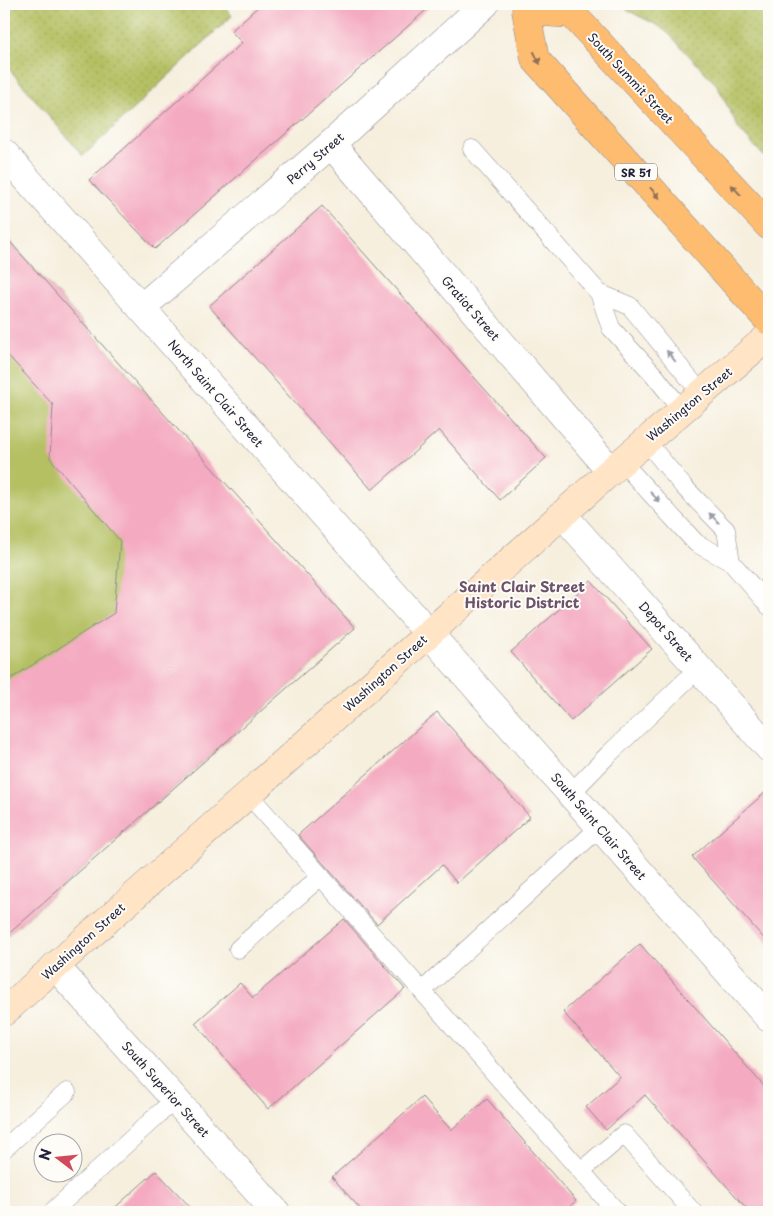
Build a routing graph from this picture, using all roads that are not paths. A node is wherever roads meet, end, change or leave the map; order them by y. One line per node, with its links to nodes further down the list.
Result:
1 (485, 4): 3 (street, Perry Street)
2 (522, 8): 6 (main road, South Summit Street / SR 51, one-way to 2); 9 (main road, South Summit Street / SR 51, one-way to 9)
3 (331, 144): 8 (street, Perry Street); 13 (street, Gratiot Street)
4 (472, 149): 7 (lane)
5 (4, 153): 8 (street, North Saint Clair Street)
6 (769, 226)
7 (599, 293): 11 (lane); 11 (lane, one-way to 7)
8 (141, 308): 17 (street, North Saint Clair Street)
9 (769, 321)
10 (769, 336): 11 (street, Washington Street)
11 (692, 402): 12 (street, Washington Street)
12 (646, 442): 13 (street, Washington Street); 15 (lane, one-way to 12)
13 (616, 466): 14 (street, Washington Street); 15 (lane, one-way to 15)
14 (563, 515): 17 (street, Washington Street); 18 (street, Depot Street)
15 (731, 562): 16 (lane)
16 (769, 606)
17 (429, 634): 20 (street, Washington Street); 21 (street, South Saint Clair Street)
18 (699, 668): 19 (street, Depot Street); 21 (lane)
19 (769, 748)
20 (248, 794): 23 (lane); 25 (street, Washington Street)
21 (570, 794): 22 (street, South Saint Clair Street)
22 (600, 827): 26 (lane); 28 (street, South Saint Clair Street)
23 (320, 876): 24 (lane); 26 (lane)
24 (238, 949)
25 (55, 966): 27 (street, Washington Street); 30 (street, South Superior Street)
26 (422, 991): 32 (lane)
27 (4, 1012)
28 (769, 1018)
29 (67, 1092): 31 (lane)
30 (175, 1099): 33 (lane); 34 (street, South Superior Street)
31 (4, 1149)
32 (581, 1171): 35 (lane); 36 (lane)
33 (52, 1212)
34 (276, 1212)
35 (617, 1212)
36 (693, 1212)

